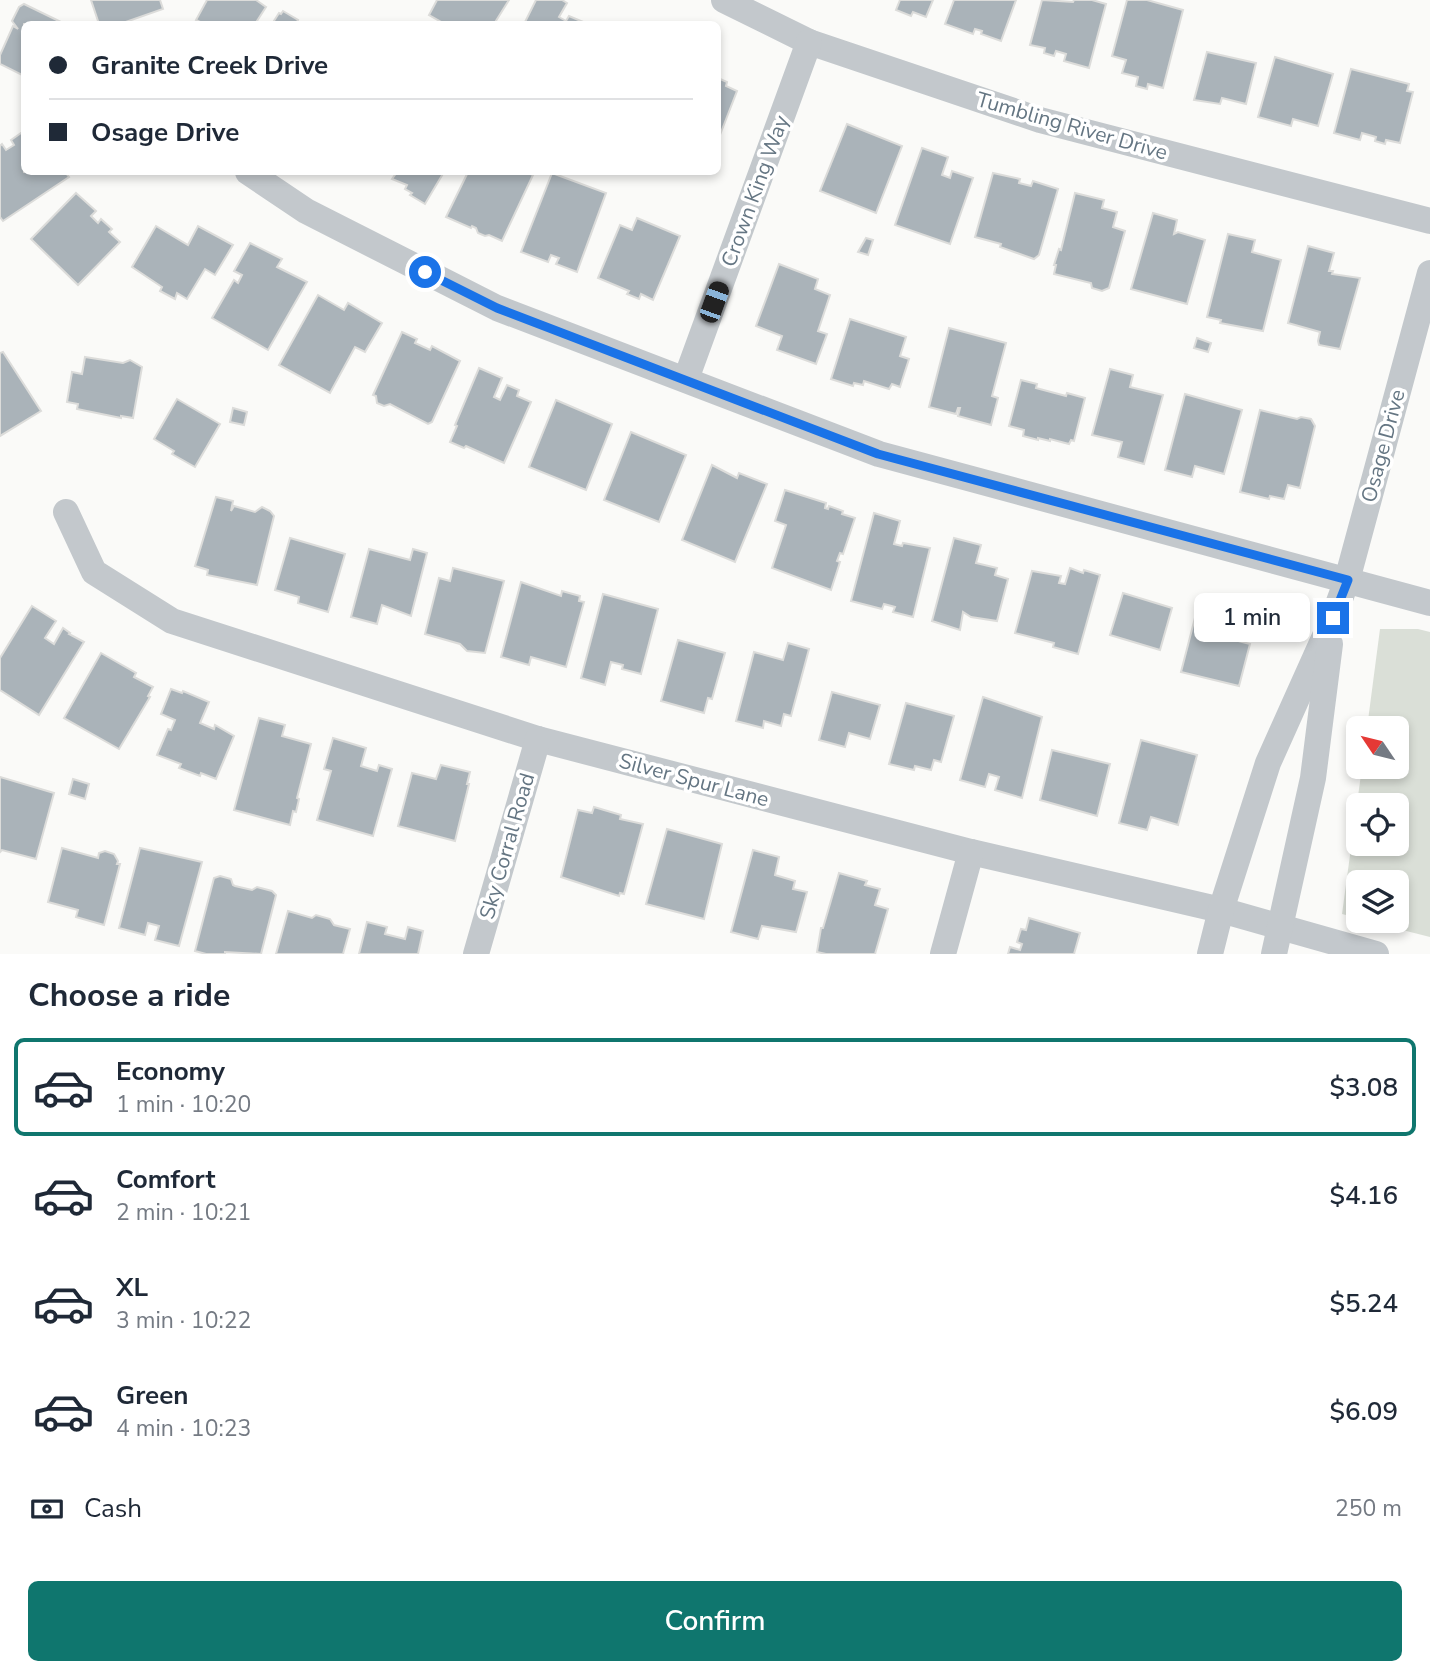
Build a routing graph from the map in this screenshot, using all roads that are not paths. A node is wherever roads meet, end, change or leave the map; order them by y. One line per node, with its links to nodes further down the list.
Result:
1 (724, 0): 2 (street, Tumbling River Drive)
2 (809, 42): 4 (street, Tumbling River Drive); 6 (street, Crown King Way)
3 (252, 175): 6 (street)
4 (1430, 221)
5 (1430, 273): 8 (street, Osage Drive)
6 (686, 379): 8 (street)
7 (66, 512): 11 (street, Silver Spur Lane)
8 (1348, 580): 9 (street); 10 (street, Osage Drive)
9 (1430, 603)
10 (1333, 618): 13 (street, Osage Drive); 14 (street, Osage Drive)
11 (538, 739): 12 (street, Silver Spur Lane); 15 (street, Sky Corral Road)
12 (971, 852): 13 (street, Silver Spur Lane); 16 (street)
13 (1222, 910): 14 (street, Silver Spur Lane); 17 (street, Osage Drive)
14 (1281, 926): 18 (street, Osage Drive); 19 (street, Silver Spur Lane)
15 (476, 954)
16 (943, 954)
17 (1210, 954)
18 (1274, 954)
19 (1376, 954)

